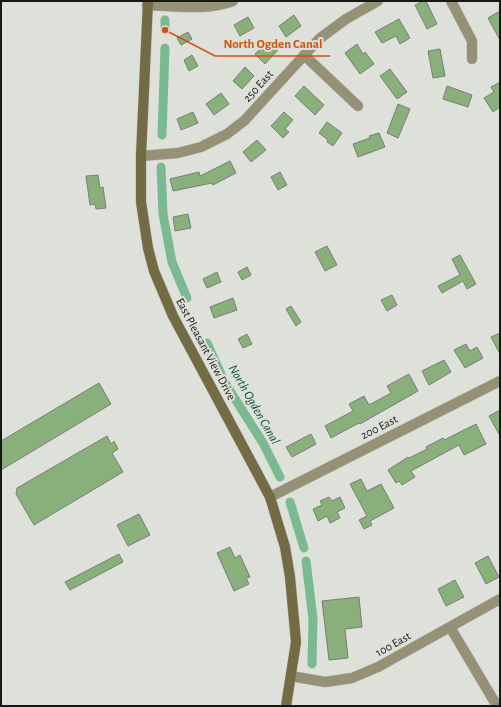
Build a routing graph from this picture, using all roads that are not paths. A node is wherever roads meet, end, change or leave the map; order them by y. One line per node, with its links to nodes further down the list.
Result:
1 (233, 1): 4 (street)
2 (378, 1): 5 (street, 250 East)
3 (451, 1): 6 (street)
4 (148, 3): 8 (street, East Pleasant View Drive)
5 (304, 55): 7 (street); 8 (street, 250 East)
6 (472, 59)
7 (358, 106)
8 (141, 156): 10 (street, East Pleasant View Drive)
9 (500, 381): 10 (street, 200 East)
10 (270, 497): 13 (street, East Pleasant View Drive)
11 (500, 599): 12 (street, 100 East)
12 (450, 627): 13 (street, 100 East); 15 (street)
13 (291, 676): 14 (street, East Pleasant View Drive)
14 (286, 706)
15 (497, 706)

